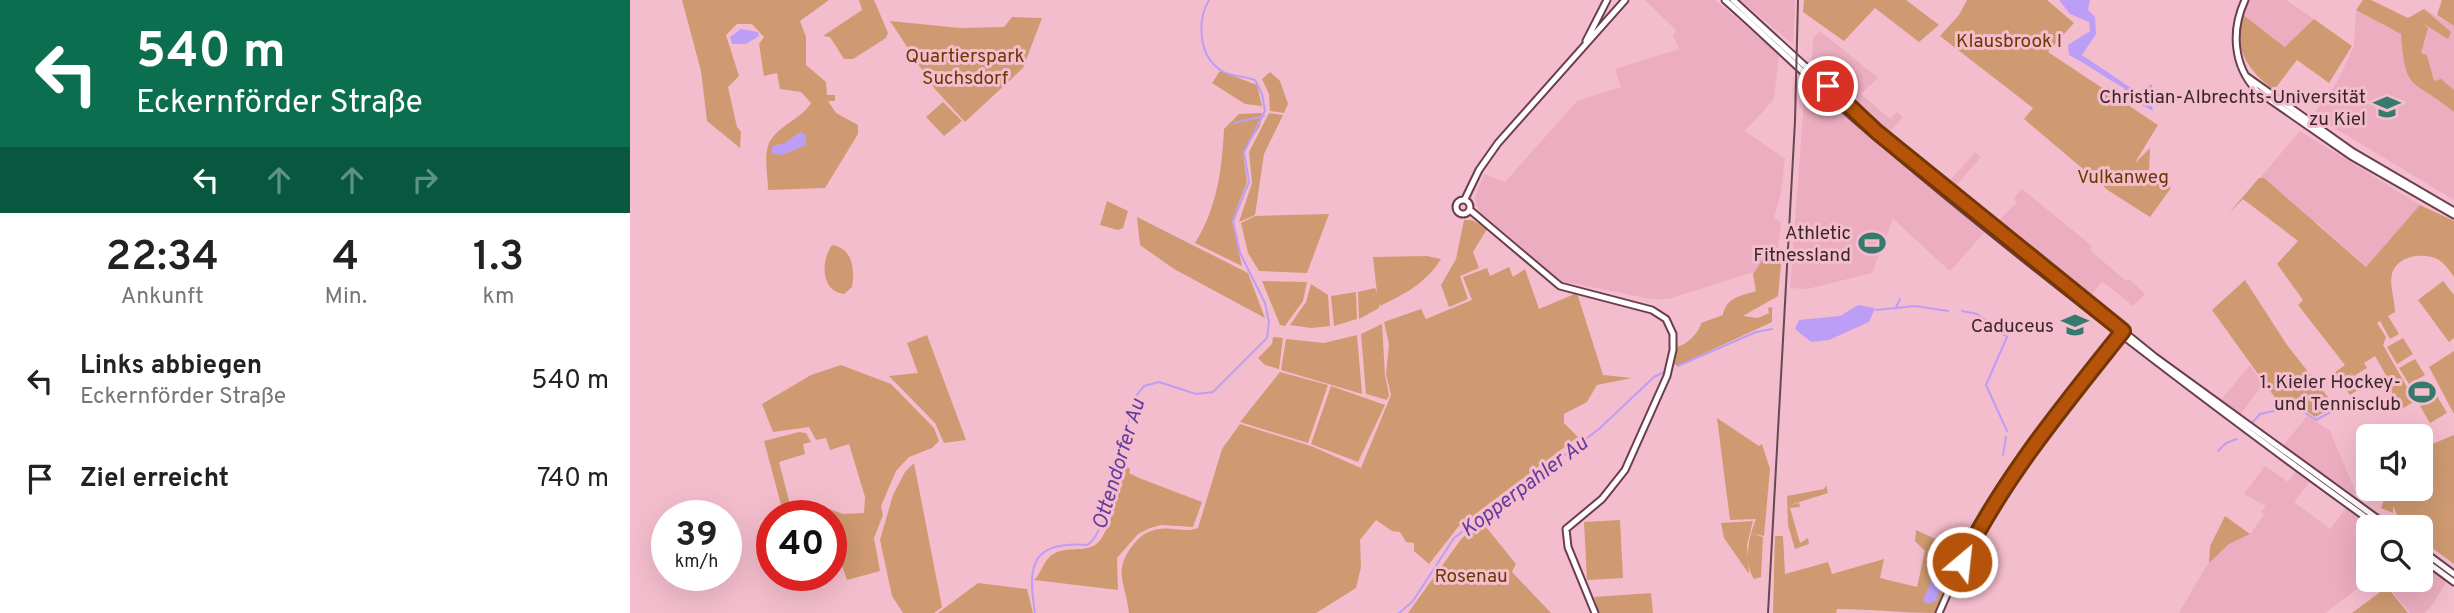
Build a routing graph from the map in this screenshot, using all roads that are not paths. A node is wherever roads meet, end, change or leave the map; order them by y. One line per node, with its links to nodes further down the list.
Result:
1 (1607, 0): 6 (street)
2 (1625, 0): 6 (street)
3 (1725, 0): 10 (street)
4 (1733, 0): 10 (street)
5 (2245, 0): 9 (street)
6 (1581, 50): 7 (street)
7 (1467, 200): 8 (street); 8 (street)
8 (1468, 212): 19 (street)
9 (2454, 213)
10 (2009, 241): 11 (street)
11 (2120, 331): 12 (street); 20 (street)
12 (2354, 506): 13 (street); 14 (street)
13 (2365, 515)
14 (2369, 515)
15 (2433, 559): 17 (street)
16 (2433, 567): 18 (street)
17 (2454, 574)
18 (2454, 582)
19 (1595, 613)
20 (1939, 613)

